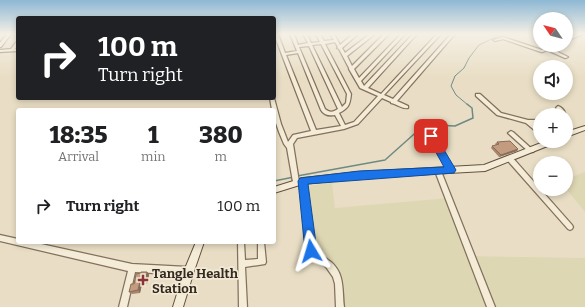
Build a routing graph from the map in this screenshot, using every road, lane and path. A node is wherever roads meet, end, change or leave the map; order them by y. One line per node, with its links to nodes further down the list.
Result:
1 (14, 48): 14 (street)
2 (298, 48): 17 (street)
3 (311, 48): 29 (street)
4 (325, 48): 29 (street)
5 (339, 48): 19 (street)
6 (354, 48): 19 (street)
7 (372, 48): 21 (street)
8 (390, 48): 22 (street)
9 (401, 48): 23 (street)
10 (426, 48): 25 (street)
11 (440, 48): 26 (street)
12 (16, 50): 14 (street)
13 (276, 50): 15 (street)
14 (12, 51): 16 (street)
15 (283, 51): 17 (street); 35 (street)
16 (0, 52)
17 (300, 52): 29 (street)
18 (555, 52): 20 (street)
19 (344, 56): 21 (street)
20 (566, 57)
21 (351, 69): 22 (street)
22 (358, 81): 23 (street)
23 (364, 88): 25 (street)
24 (478, 95): 30 (street)
25 (381, 97): 26 (street); 33 (street)
26 (393, 102): 27 (street)
27 (406, 107)
28 (276, 111): 37 (street)
29 (339, 112): 33 (street)
30 (528, 122): 31 (street); 32 (street)
31 (533, 122)
32 (533, 126)
33 (344, 127): 35 (street)
34 (585, 128): 36 (street)
35 (314, 132): 39 (street)
36 (573, 132)
37 (283, 133): 39 (street); 41 (street)
38 (511, 133): 43 (street)
39 (295, 136): 41 (street)
40 (431, 136): 45 (street)
41 (290, 148): 47 (street)
42 (537, 148): 43 (street)
43 (531, 151): 44 (street)
44 (510, 159): 45 (street); 49 (street)
45 (451, 170): 46 (street)
46 (438, 171): 47 (street); 63 (street)
47 (297, 179): 48 (street); 62 (street)
48 (276, 189)
49 (570, 227)
50 (0, 238): 51 (street)
51 (16, 242)
52 (26, 244): 57 (street)
53 (199, 244): 58 (street)
54 (241, 244): 56 (street)
55 (261, 244): 56 (street)
56 (242, 264): 61 (street)
57 (132, 268): 58 (street); 59 (street)
58 (189, 271): 60 (street)
59 (123, 307)
60 (178, 307)
61 (243, 307)
62 (340, 307)
63 (491, 307)

